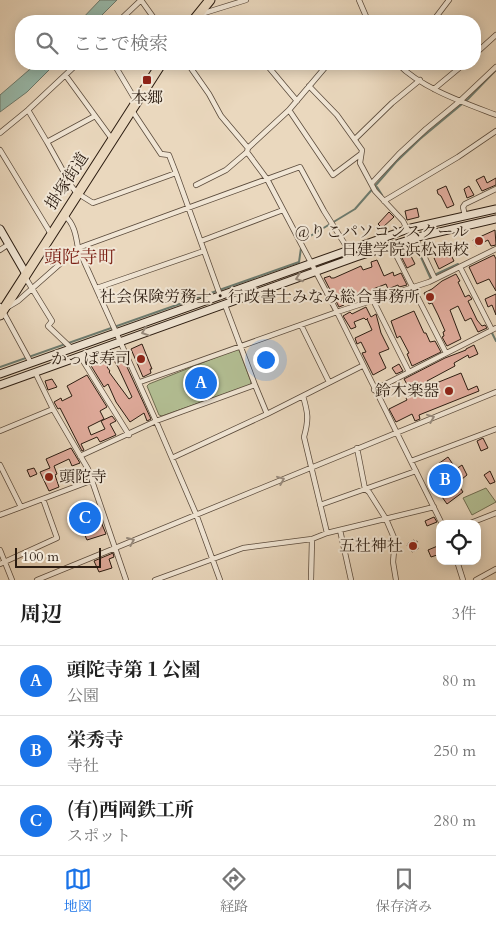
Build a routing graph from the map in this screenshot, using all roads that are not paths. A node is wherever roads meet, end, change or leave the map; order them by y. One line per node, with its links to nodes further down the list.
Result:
1 (141, 0): 6 (street); 7 (street)
2 (210, 0): 8 (highway)
3 (246, 0): 9 (street)
4 (359, 0): 10 (street)
5 (449, 0): 11 (street)
6 (125, 15)
7 (152, 15)
8 (198, 15)
9 (204, 15)
10 (365, 15)
11 (438, 15)
12 (496, 35): 13 (street)
13 (481, 49)
14 (496, 67): 28 (street)
15 (72, 70): 23 (street)
16 (117, 70): 29 (street)
17 (157, 70): 29 (highway, 掛塚街道)
18 (192, 70): 40 (street)
19 (271, 70): 27 (street)
20 (323, 70): 25 (street)
21 (404, 70): 24 (street)
22 (456, 70): 26 (street)
23 (66, 76): 30 (street); 33 (street)
24 (420, 80): 26 (street); 37 (street)
25 (309, 86): 27 (street); 37 (street)
26 (434, 88): 28 (street)
27 (297, 101): 31 (street)
28 (460, 101): 32 (street); 44 (street)
29 (134, 105): 36 (highway, 掛塚街道); 42 (street)
30 (28, 110): 35 (street); 38 (street)
31 (289, 110): 40 (street); 41 (street)
32 (496, 115)
33 (95, 116): 36 (street); 38 (street)
34 (496, 131): 48 (street)
35 (0, 133)
36 (112, 139): 47 (highway, 掛塚街道)
37 (355, 139): 41 (street)
38 (47, 142): 47 (street)
39 (0, 150): 57 (street)
40 (248, 150): 43 (street); 45 (street)
41 (362, 154): 44 (street)
42 (176, 173): 47 (street); 49 (street)
43 (267, 180): 49 (street); 51 (street); 63 (street)
44 (372, 183): 48 (street)
45 (196, 185)
46 (496, 189): 53 (street)
47 (77, 193): 52 (highway, 掛塚街道)
48 (384, 201): 56 (street)
49 (189, 208): 59 (street); 62 (street)
50 (496, 209): 53 (street)
51 (283, 210): 59 (street); 67 (street)
52 (64, 215): 57 (highway, 掛塚街道); 62 (street)
53 (465, 216): 56 (street)
54 (496, 220): 58 (street)
55 (0, 229): 60 (street)
56 (407, 229): 63 (street)
57 (51, 234): 70 (highway, 掛塚街道)
58 (415, 237): 61 (street); 71 (street)
59 (201, 241): 66 (street)
60 (9, 244): 65 (street); 70 (street)
61 (391, 245): 69 (street); 72 (street)
62 (78, 248): 73 (street); 74 (street)
63 (348, 249): 67 (street)
64 (496, 249): 68 (street)
65 (0, 250)
66 (204, 250): 74 (street); 75 (street)
67 (310, 263): 69 (street); 75 (street)
68 (460, 267): 71 (street); 81 (street)
69 (315, 272): 77 (street, one-way to 77); 79 (street)
70 (26, 275): 73 (street); 78 (highway, 掛塚街道)
71 (435, 279): 72 (street)
72 (413, 287): 76 (street); 86 (street)
73 (32, 288): 78 (street); 85 (street)
74 (97, 288): 82 (street)
75 (220, 295): 82 (street)
76 (373, 300): 79 (street); 91 (street)
77 (225, 305): 83 (street, one-way to 83); 84 (street)
78 (1, 311): 88 (street)
79 (337, 312): 80 (street); 89 (street)
80 (300, 325): 84 (street); 94 (street)
81 (494, 329): 86 (street)
82 (116, 332): 83 (street); 85 (street)
83 (121, 341): 87 (street); 93 (street)
84 (240, 345): 93 (street); 96 (street)
85 (71, 348): 88 (street)
86 (446, 353): 91 (street)
87 (80, 356): 90 (street); 106 (street)
88 (32, 363): 92 (street)
89 (362, 366): 94 (street); 97 (street)
90 (35, 372): 95 (street); 100 (street)
91 (410, 372): 97 (street)
92 (0, 374)
93 (140, 382): 102 (street)
94 (328, 382): 99 (street)
95 (0, 385)
96 (255, 385): 101 (street); 102 (street)
97 (374, 390): 105 (street)
98 (496, 392): 105 (street, one-way to 98)
99 (303, 396): 101 (street); 112 (street)
100 (53, 409): 104 (street); 108 (street)
101 (267, 414): 109 (street)
102 (156, 421): 106 (street); 109 (street)
103 (496, 429): 110 (street)
104 (0, 431)
105 (396, 432): 107 (street); 110 (street)
106 (129, 435): 108 (street)
107 (357, 448): 112 (street); 115 (street)
108 (80, 456): 114 (street)
109 (172, 458): 121 (street)
110 (411, 461): 113 (street)
111 (0, 465): 118 (street)
112 (311, 468): 117 (street); 121 (street, one-way to 112)
113 (416, 471): 115 (street); 119 (street)
114 (93, 480): 116 (street); 129 (street)
115 (365, 489): 117 (street); 123 (street)
116 (43, 499): 118 (street); 132 (street)
117 (320, 505): 127 (street)
118 (21, 507): 122 (street)
119 (434, 507): 123 (street); 124 (street)
120 (496, 513): 125 (street)
121 (196, 514): 129 (street, one-way to 121); 131 (street)
122 (0, 515)
123 (386, 519): 126 (street); 142 (street)
124 (440, 520)
125 (478, 520)
126 (340, 530): 127 (street); 141 (street)
127 (327, 533): 128 (street)
128 (312, 539): 131 (street); 140 (street)
129 (116, 548): 136 (street); 137 (street)
130 (0, 550): 132 (street)
131 (212, 559): 138 (street); 139 (street)
132 (2, 563): 135 (street)
133 (458, 565): 143 (street)
134 (496, 569): 144 (street)
135 (12, 580)
136 (37, 580)
137 (126, 580)
138 (155, 580)
139 (220, 580)
140 (311, 580)
141 (351, 580)
142 (396, 580)
143 (463, 580)
144 (476, 580)

